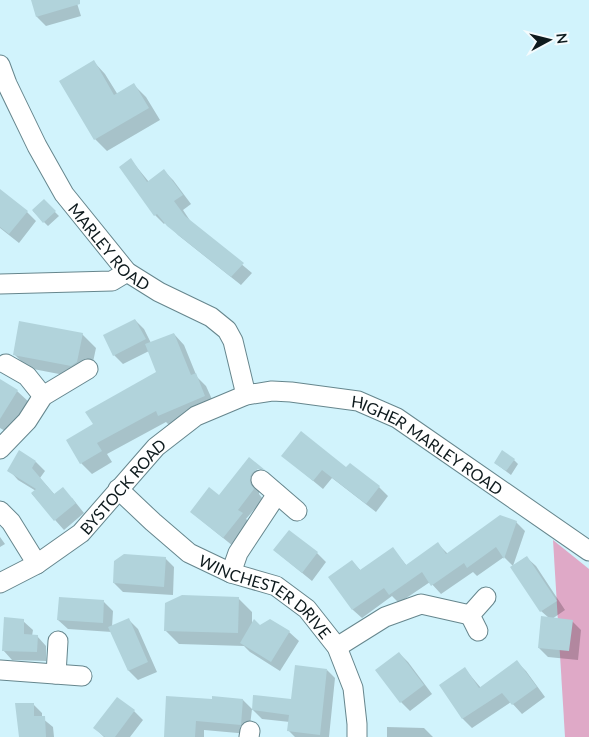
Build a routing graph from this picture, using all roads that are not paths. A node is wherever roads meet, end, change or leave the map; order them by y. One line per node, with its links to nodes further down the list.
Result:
1 (0, 65): 2 (street, MARLEY ROAD)
2 (127, 272): 3 (street); 6 (street, MARLEY ROAD)
3 (0, 284)
4 (6, 364): 7 (street)
5 (88, 369): 7 (street)
6 (246, 395): 10 (street, BYSTOCK ROAD); 14 (street, HIGHER MARLEY ROAD)
7 (43, 396): 8 (street)
8 (0, 449)
9 (261, 480): 11 (street)
10 (118, 489): 15 (street, BYSTOCK ROAD); 16 (street, WINCHESTER DRIVE)
11 (277, 494): 13 (street); 16 (street)
12 (0, 511): 15 (street)
13 (296, 511)
14 (589, 551)
15 (37, 564): 17 (street, BYSTOCK ROAD)
16 (231, 573): 20 (street, WINCHESTER DRIVE)
17 (0, 583)
18 (486, 597): 20 (street)
19 (58, 641): 22 (street)
20 (337, 647): 24 (street, WINCHESTER DRIVE)
21 (0, 670): 22 (street)
22 (56, 674): 23 (street)
23 (82, 676)
24 (357, 737)

